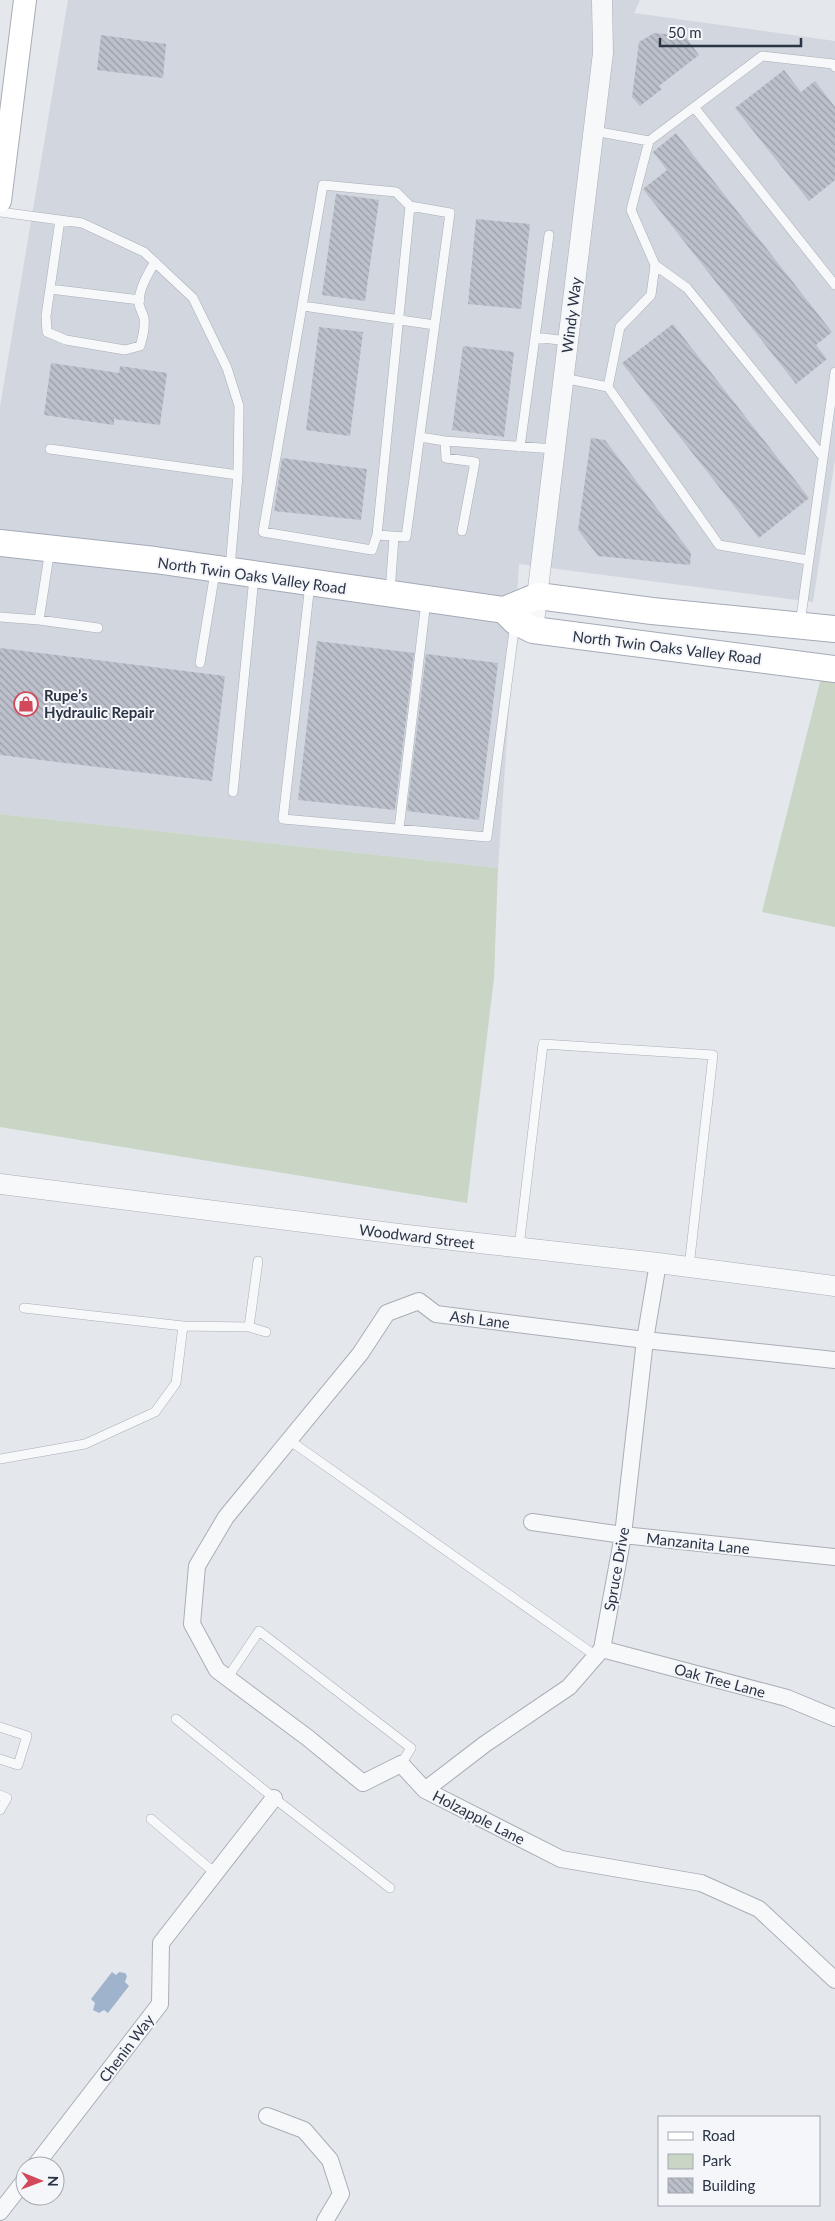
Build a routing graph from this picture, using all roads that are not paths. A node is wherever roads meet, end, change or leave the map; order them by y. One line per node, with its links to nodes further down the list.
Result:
1 (25, 0): 7 (main road)
2 (602, 0): 5 (street, Windy Way)
3 (835, 67): 4 (lane)
4 (694, 107): 6 (lane); 14 (lane)
5 (594, 131): 6 (lane); 21 (street, Windy Way)
6 (649, 141): 13 (lane)
7 (0, 200)
8 (410, 206): 17 (lane); 18 (lane); 19 (lane)
9 (0, 212): 10 (lane)
10 (60, 220): 12 (lane); 15 (lane)
11 (548, 235): 20 (lane)
12 (155, 262): 16 (lane); 31 (lane)
13 (655, 265): 24 (lane); 30 (lane)
14 (835, 285)
15 (50, 289): 16 (lane); 16 (lane)
16 (140, 300)
17 (303, 306): 18 (lane); 33 (lane)
18 (399, 320): 19 (lane); 33 (lane)
19 (435, 325): 25 (lane)
20 (535, 337): 21 (lane); 27 (lane)
21 (568, 341): 23 (street, Windy Way)
22 (835, 372): 30 (lane)
23 (563, 378): 24 (lane); 29 (street, Windy Way)
24 (608, 387): 37 (lane)
25 (420, 436): 26 (lane); 34 (lane)
26 (445, 441): 27 (lane); 32 (lane)
27 (520, 447): 29 (lane)
28 (50, 449): 31 (lane)
29 (554, 450): 41 (street, Windy Way)
30 (823, 457): 37 (lane)
31 (238, 475): 38 (lane)
32 (462, 531)
33 (377, 535): 34 (lane)
34 (394, 537): 40 (lane)
35 (0, 543): 36 (main road, North Twin Oaks Valley Road)
36 (50, 549): 38 (main road, North Twin Oaks Valley Road); 44 (lane)
37 (808, 560): 46 (lane)
38 (233, 572): 39 (main road, North Twin Oaks Valley Road); 49 (lane); 51 (lane)
39 (310, 583): 40 (main road, North Twin Oaks Valley Road); 52 (lane)
40 (389, 594): 42 (main road, North Twin Oaks Valley Road)
41 (538, 596): 45 (main road, North Twin Oaks Valley Road); 46 (main road, North Twin Oaks Valley Road)
42 (426, 600): 45 (main road, North Twin Oaks Valley Road); 52 (lane)
43 (0, 617): 44 (lane)
44 (39, 620): 47 (lane)
45 (518, 620): 50 (main road, North Twin Oaks Valley Road); 52 (lane)
46 (799, 626): 48 (main road, North Twin Oaks Valley Road)
47 (98, 628)
48 (835, 629)
49 (200, 663)
50 (835, 669)
51 (233, 792)
52 (400, 829)
53 (0, 1184): 54 (street, Woodward Street)
54 (519, 1247): 56 (street, Woodward Street); 57 (lane)
55 (258, 1261): 61 (lane)
56 (658, 1263): 57 (street, Woodward Street); 63 (street, Spruce Drive)
57 (689, 1267): 58 (street, Woodward Street)
58 (835, 1286)
59 (24, 1308): 60 (lane)
60 (183, 1326): 61 (lane); 66 (lane)
61 (249, 1327): 62 (lane)
62 (266, 1332)
63 (645, 1340): 64 (street, Ash Lane); 65 (street, Ash Lane); 68 (street, Spruce Drive)
64 (835, 1360)
65 (289, 1440): 70 (lane); 71 (street, Ash Lane)
66 (0, 1459)
67 (532, 1522): 68 (street, Manzanita Lane)
68 (623, 1536): 69 (street, Manzanita Lane); 70 (street, Spruce Drive)
69 (835, 1557)
70 (599, 1653): 72 (street, Oak Tree Lane); 77 (street)
71 (228, 1677): 76 (street); 76 (lane)
72 (835, 1718)
73 (176, 1719): 79 (lane)
74 (0, 1727): 75 (lane)
75 (0, 1759)
76 (401, 1764): 77 (street, Holzapple Lane)
77 (425, 1790): 84 (street, Holzapple Lane)
78 (0, 1794): 80 (lane)
79 (274, 1798): 82 (street, Chenin Way); 83 (lane)
80 (0, 1810)
81 (151, 1819): 82 (lane)
82 (216, 1873): 86 (street, Chenin Way)
83 (390, 1888)
84 (835, 1980)
85 (267, 2116): 89 (street)
86 (43, 2156)
87 (15, 2193): 88 (street)
88 (0, 2212)
89 (325, 2221)

